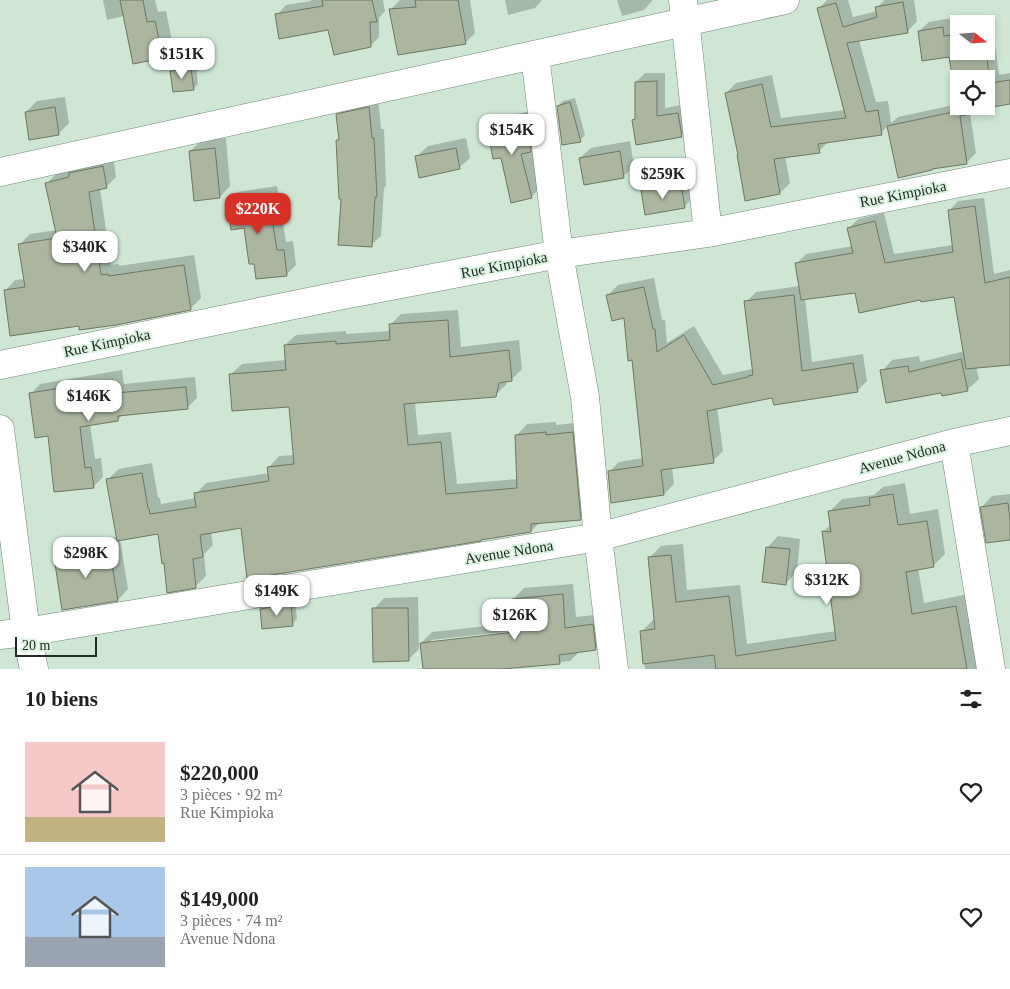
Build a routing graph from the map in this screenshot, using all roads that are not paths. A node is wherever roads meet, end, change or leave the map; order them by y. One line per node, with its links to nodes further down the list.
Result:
1 (784, 0): 2 (street)
2 (685, 10): 3 (street); 6 (street)
3 (535, 55): 4 (street); 7 (street)
4 (0, 172)
5 (1010, 173): 6 (street, Rue Kimpioka)
6 (708, 232): 7 (street, Rue Kimpioka)
7 (559, 254): 8 (street, Rue Kimpioka); 12 (street)
8 (0, 365)
9 (0, 429): 13 (street)
10 (1010, 431): 11 (street, Avenue Ndona)
11 (954, 443): 12 (street, Avenue Ndona); 16 (street)
12 (598, 537): 13 (street, Avenue Ndona); 15 (street)
13 (13, 634): 14 (street)
14 (34, 669)
15 (614, 669)
16 (991, 669)

